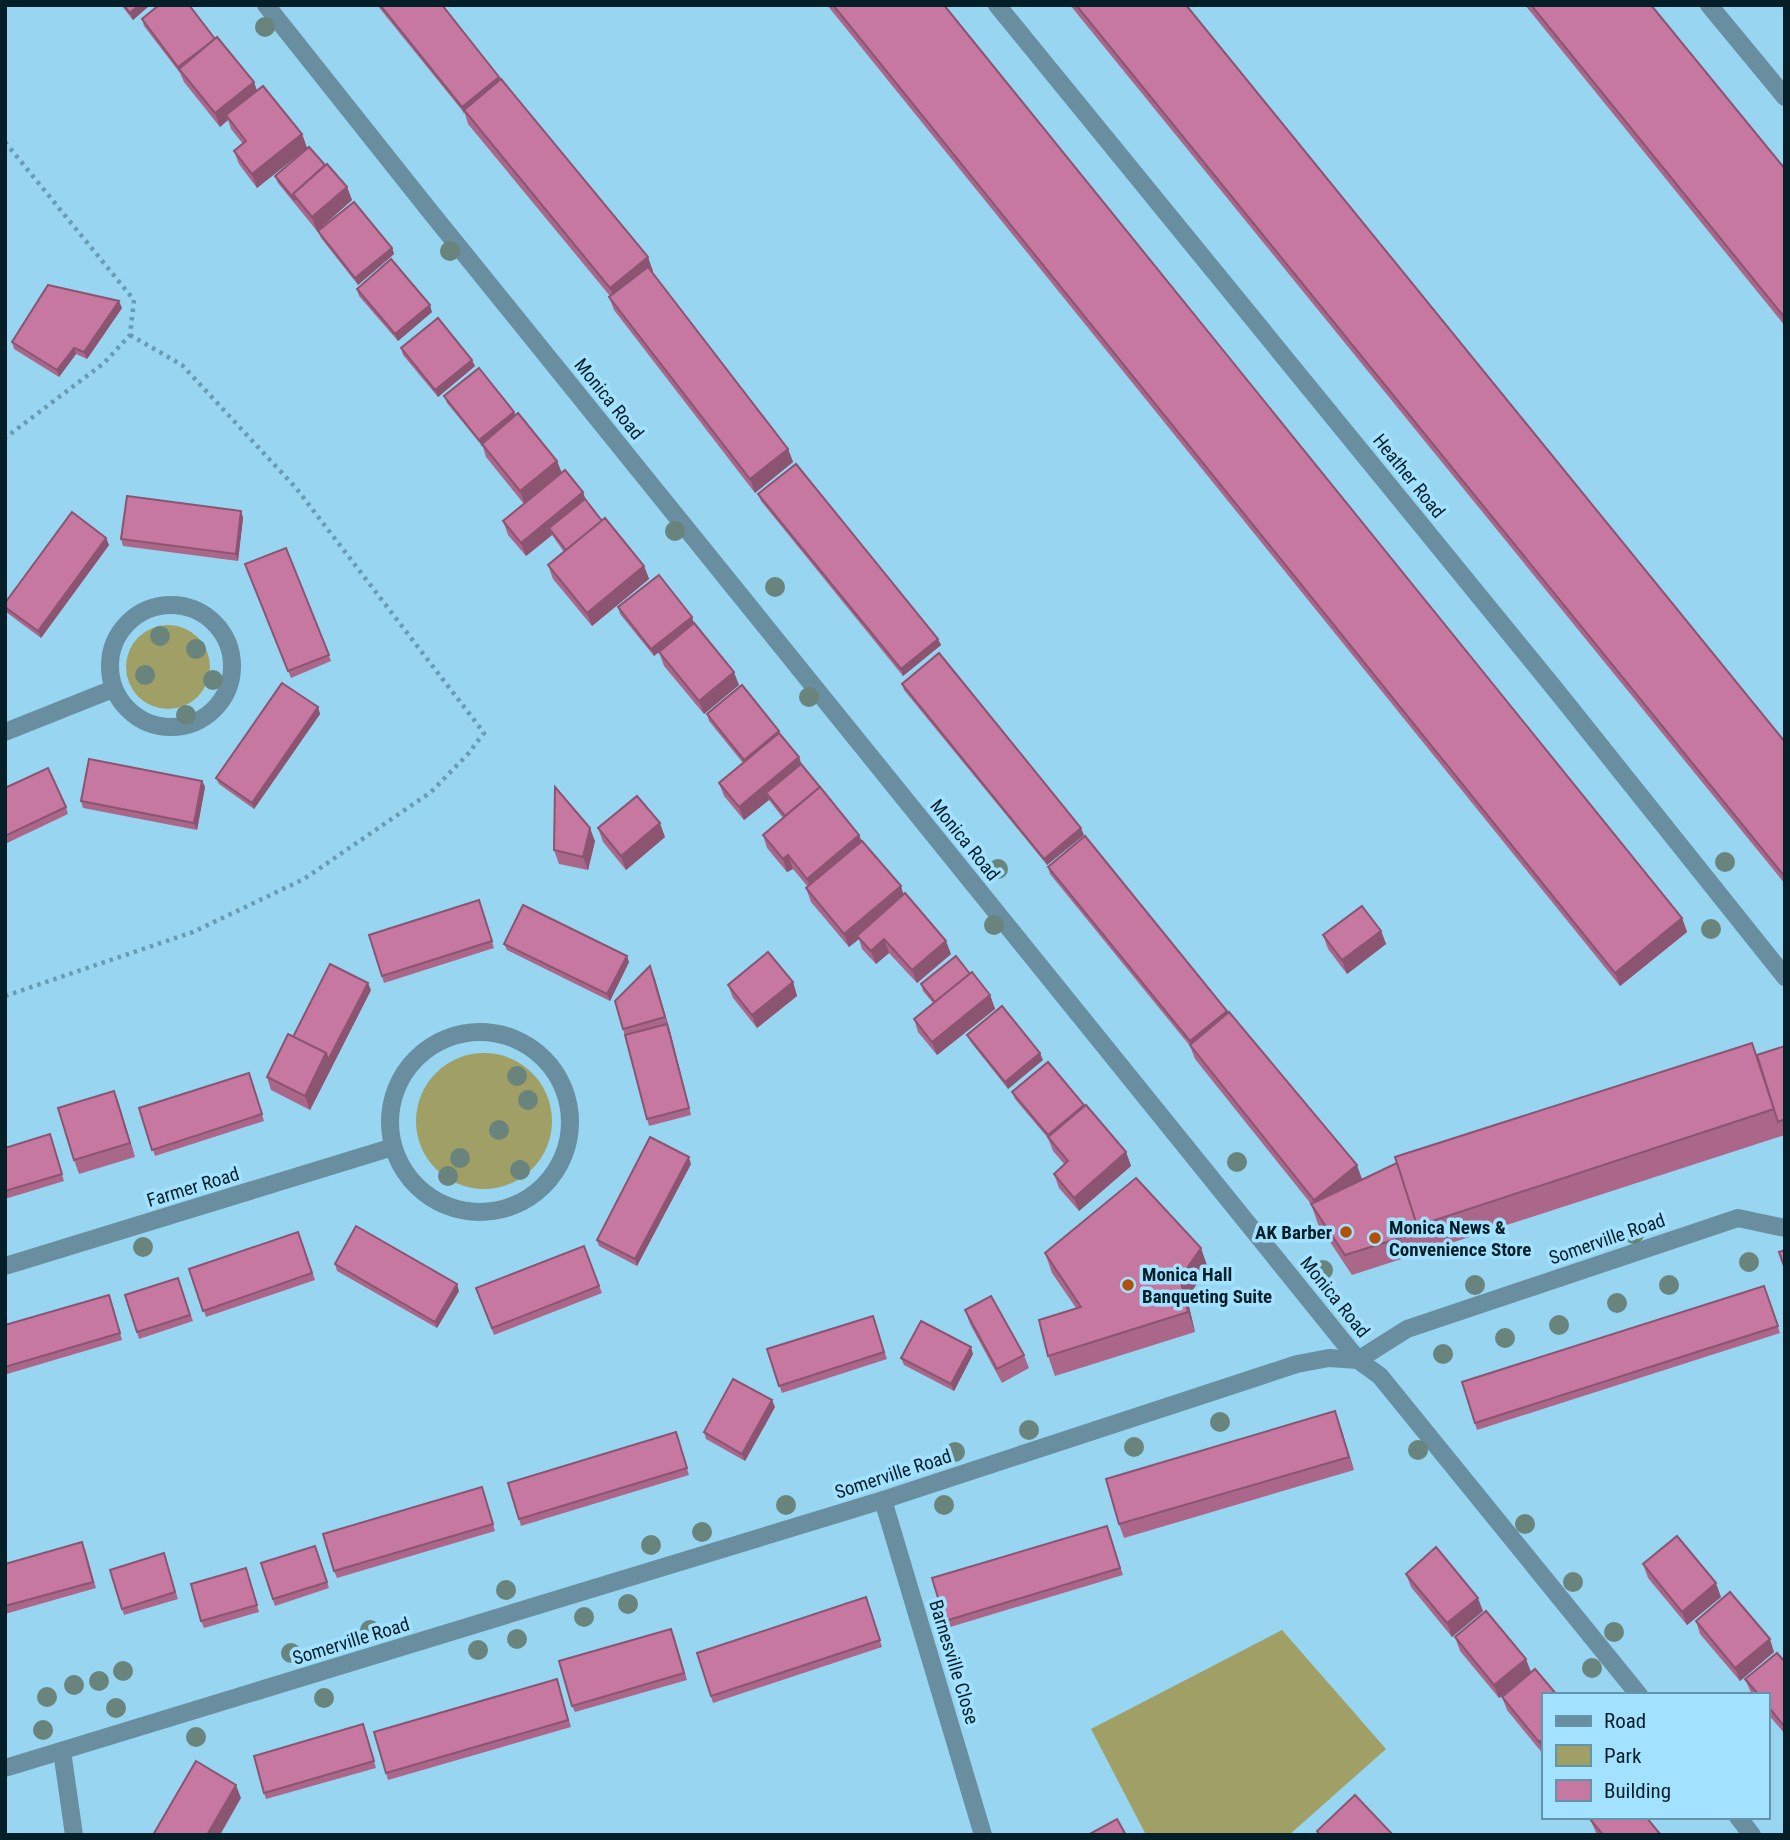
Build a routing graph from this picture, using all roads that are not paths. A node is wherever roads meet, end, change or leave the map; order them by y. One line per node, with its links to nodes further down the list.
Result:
1 (266, 5): 11 (street, Monica Road)
2 (997, 5): 7 (street, Heather Road)
3 (1709, 5): 4 (street)
4 (1785, 97)
5 (113, 689): 5 (street); 6 (street)
6 (5, 732)
7 (1785, 976)
8 (393, 1147): 8 (street); 10 (street, Farmer Road)
9 (1785, 1228): 11 (street, Somerville Road)
10 (5, 1266)
11 (1358, 1360): 12 (street, Somerville Road); 13 (street, Monica Road)
12 (883, 1500): 14 (street, Somerville Road); 18 (street, Barnesville Close)
13 (1637, 1693)
14 (62, 1751): 15 (street, Somerville Road); 17 (street)
15 (5, 1768)
16 (1740, 1819): 19 (street)
17 (74, 1835)
18 (983, 1835)
19 (1752, 1835)

